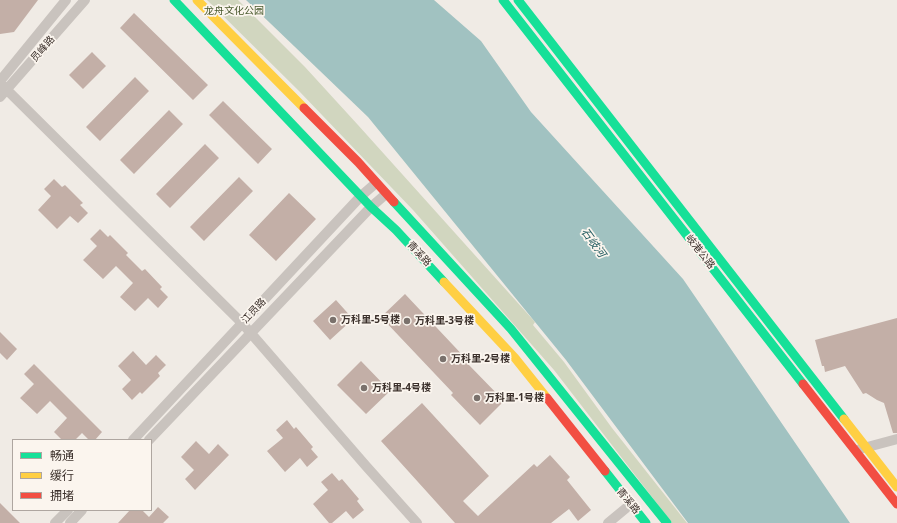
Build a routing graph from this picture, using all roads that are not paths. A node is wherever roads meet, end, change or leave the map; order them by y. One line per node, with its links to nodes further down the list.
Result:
1 (66, 0): 7 (street, 员峰路)
2 (85, 0): 7 (street, 员峰路)
3 (174, 0): 10 (main road, 青溪路)
4 (197, 0): 8 (main road, 青溪路)
5 (502, 0): 18 (main road, 岐港公路)
6 (518, 0): 17 (main road, 岐港公路)
7 (2, 88): 12 (street)
8 (376, 183): 9 (main road, 青溪路); 10 (street, 江员路)
9 (386, 194): 11 (street, 江员路); 29 (main road, 青溪路)
10 (361, 196): 11 (main road, 青溪路); 12 (street, 江员路)
11 (371, 207): 13 (street, 江员路); 20 (main road, 青溪路)
12 (242, 323): 13 (street); 14 (street, 江员路)
13 (251, 333): 15 (street, 江员路); 27 (street)
14 (134, 439)
15 (150, 439)
16 (897, 439): 17 (street)
17 (866, 448): 18 (street); 19 (main road, 岐港公路)
18 (856, 451): 21 (main road, 岐港公路)
19 (897, 486)
20 (631, 504): 24 (street); 28 (main road, 青溪路)
21 (897, 504)
22 (67, 511): 25 (street)
23 (81, 511): 26 (street)
24 (614, 521)
25 (55, 523)
26 (70, 523)
27 (417, 523)
28 (646, 523)
29 (667, 523)

